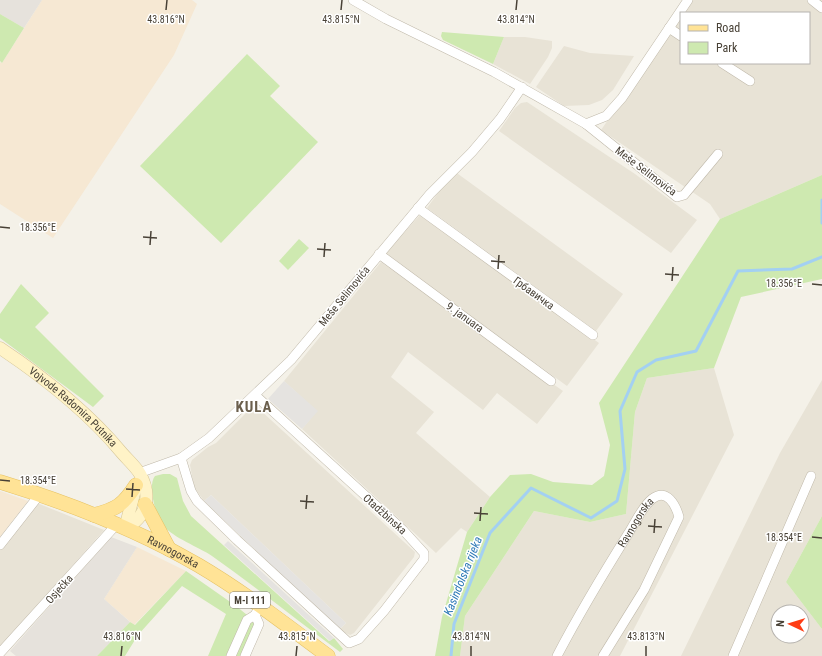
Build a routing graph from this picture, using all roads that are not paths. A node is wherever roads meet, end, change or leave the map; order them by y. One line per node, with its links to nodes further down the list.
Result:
1 (353, 0): 11 (street, Meše Selimovića)
2 (688, 0): 5 (street)
3 (812, 0): 4 (street)
4 (822, 8)
5 (680, 12)
6 (680, 12): 7 (street)
7 (670, 28): 8 (street); 12 (street)
8 (680, 35)
9 (724, 64): 10 (street)
10 (750, 81)
11 (522, 87): 12 (street, Meše Selimovića); 14 (street, Meše Selimovića)
12 (586, 124): 13 (street, Meše Selimovića)
13 (718, 154)
14 (418, 208): 15 (street, Meše Selimovića); 16 (street, Грбавичка)
15 (379, 254): 18 (street, 9. januara); 19 (street, Meše Selimovića)
16 (593, 335)
17 (0, 348): 22 (main road, Vojvode Radomira Putnika)
18 (551, 381)
19 (255, 395): 20 (street, Meše Selimovića); 20 (street, Otadžbinska)
20 (181, 458): 22 (street, Meše Selimovića)
21 (811, 476): 37 (street)
22 (138, 479): 25 (main road, Vojvode Radomira Putnika); 26 (main road); 27 (main road)
23 (0, 482): 24 (main road, Ravnogorska / M-I 111)
24 (40, 494): 26 (main road, Ravnogorska / M-I 111); 28 (street)
25 (145, 504): 27 (main road); 29 (main road)
26 (94, 515): 27 (main road, Ravnogorska / M-I 111)
27 (121, 526): 29 (main road, Ravnogorska / M-I 111); 31 (street, Osječka)
28 (0, 546)
29 (169, 549): 30 (main road, Ravnogorska / M-I 111)
30 (257, 611): 32 (street); 33 (street); 34 (main road, Ravnogorska / M-I 111)
31 (0, 653)
32 (231, 656)
33 (244, 656)
34 (328, 656)
35 (557, 656): 36 (street, Ravnogorska)
36 (603, 656)
37 (733, 656)

